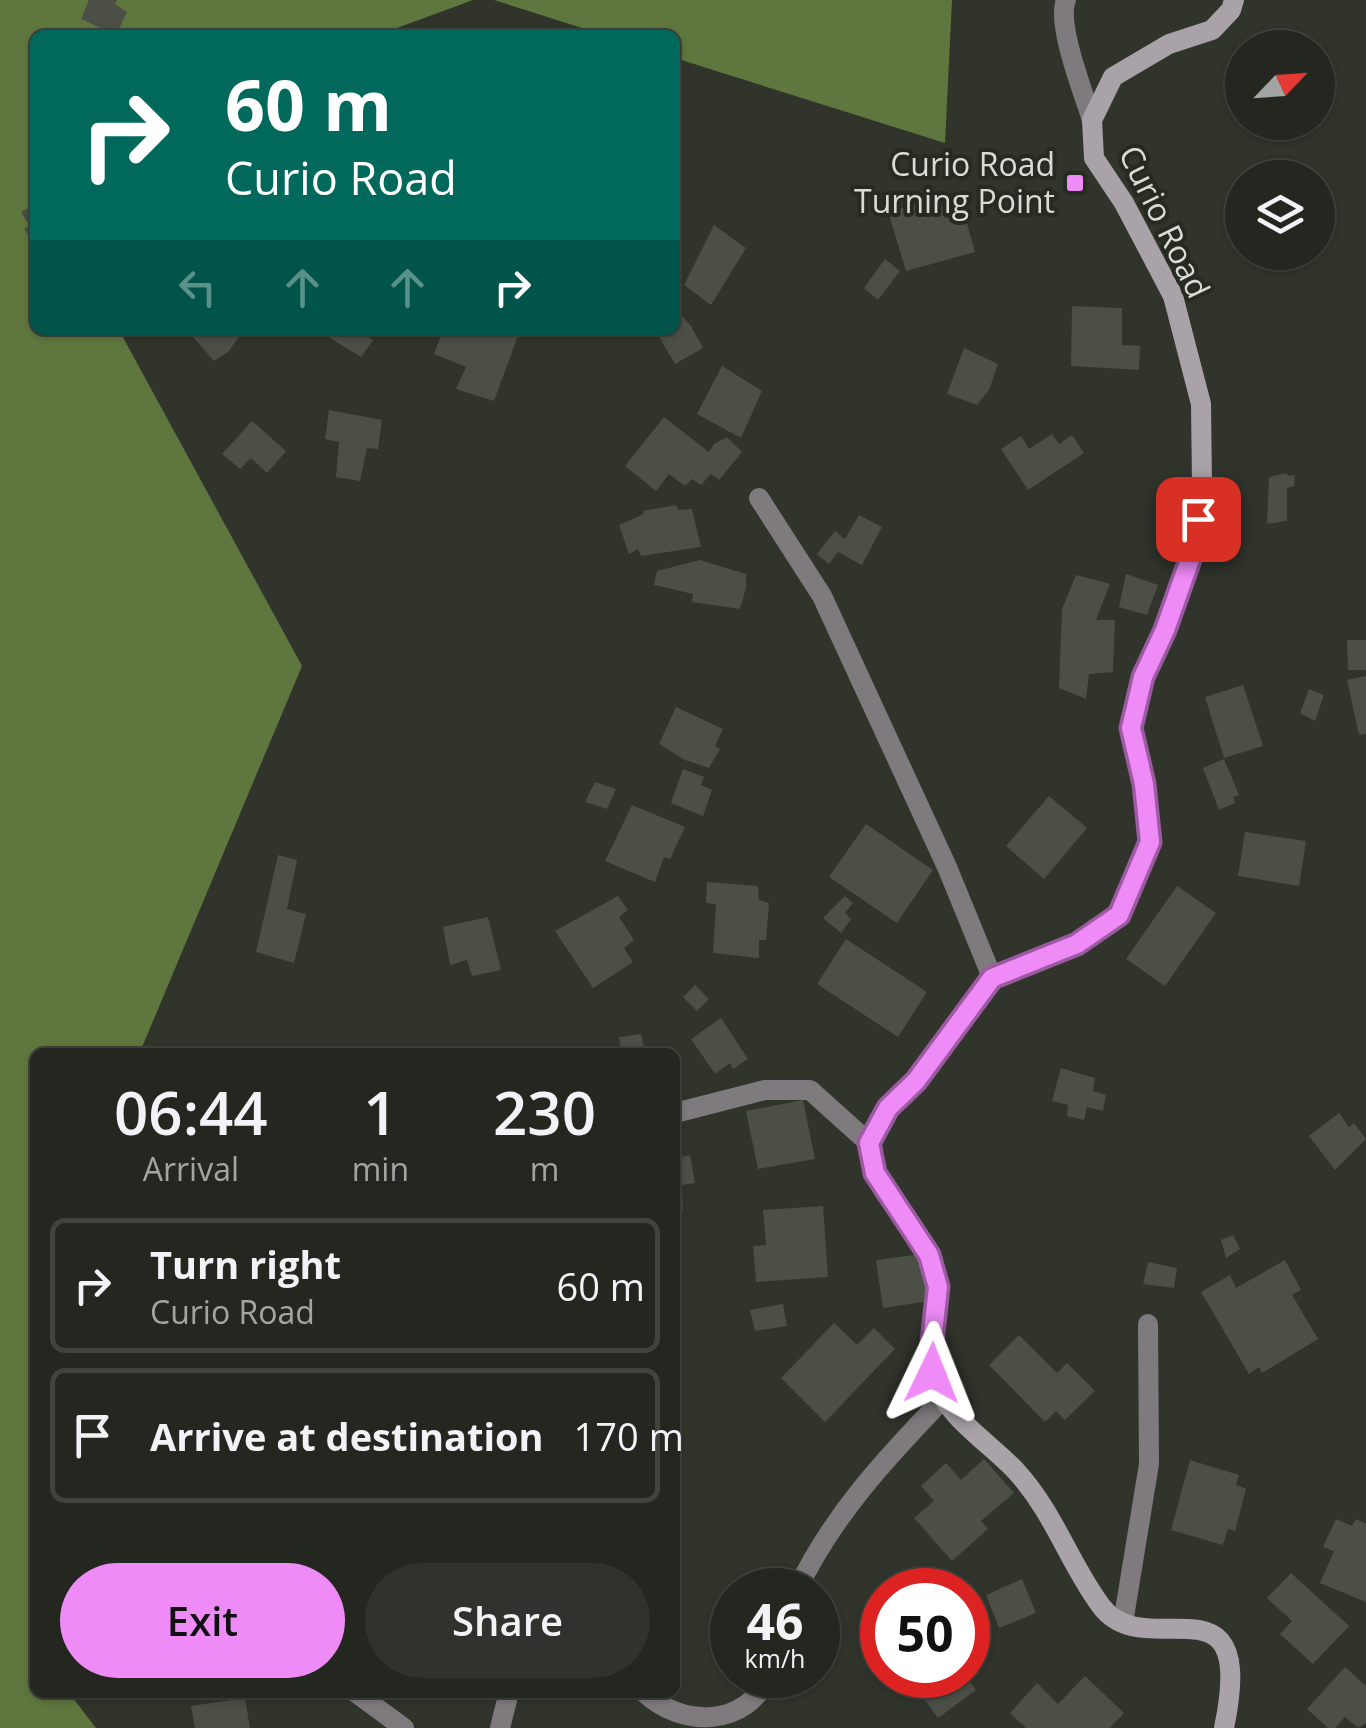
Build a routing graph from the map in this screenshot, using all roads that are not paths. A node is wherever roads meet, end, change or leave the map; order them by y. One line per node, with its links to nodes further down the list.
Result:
1 (1066, 0): 3 (street)
2 (1234, 0): 3 (main road, Curio Road)
3 (1092, 120): 5 (main road, Curio Road)
4 (759, 498): 5 (street)
5 (992, 978): 7 (main road)
6 (680, 1112): 7 (street)
7 (869, 1143): 9 (main road)
8 (1148, 1324): 11 (street)
9 (942, 1399): 10 (street); 11 (main road)
10 (809, 1568)
11 (1123, 1623): 18 (main road)
12 (364, 1698): 16 (street)
13 (507, 1698): 17 (street)
14 (650, 1698): 15 (street)
15 (752, 1698)
16 (404, 1728)
17 (500, 1728)
18 (1224, 1728)

